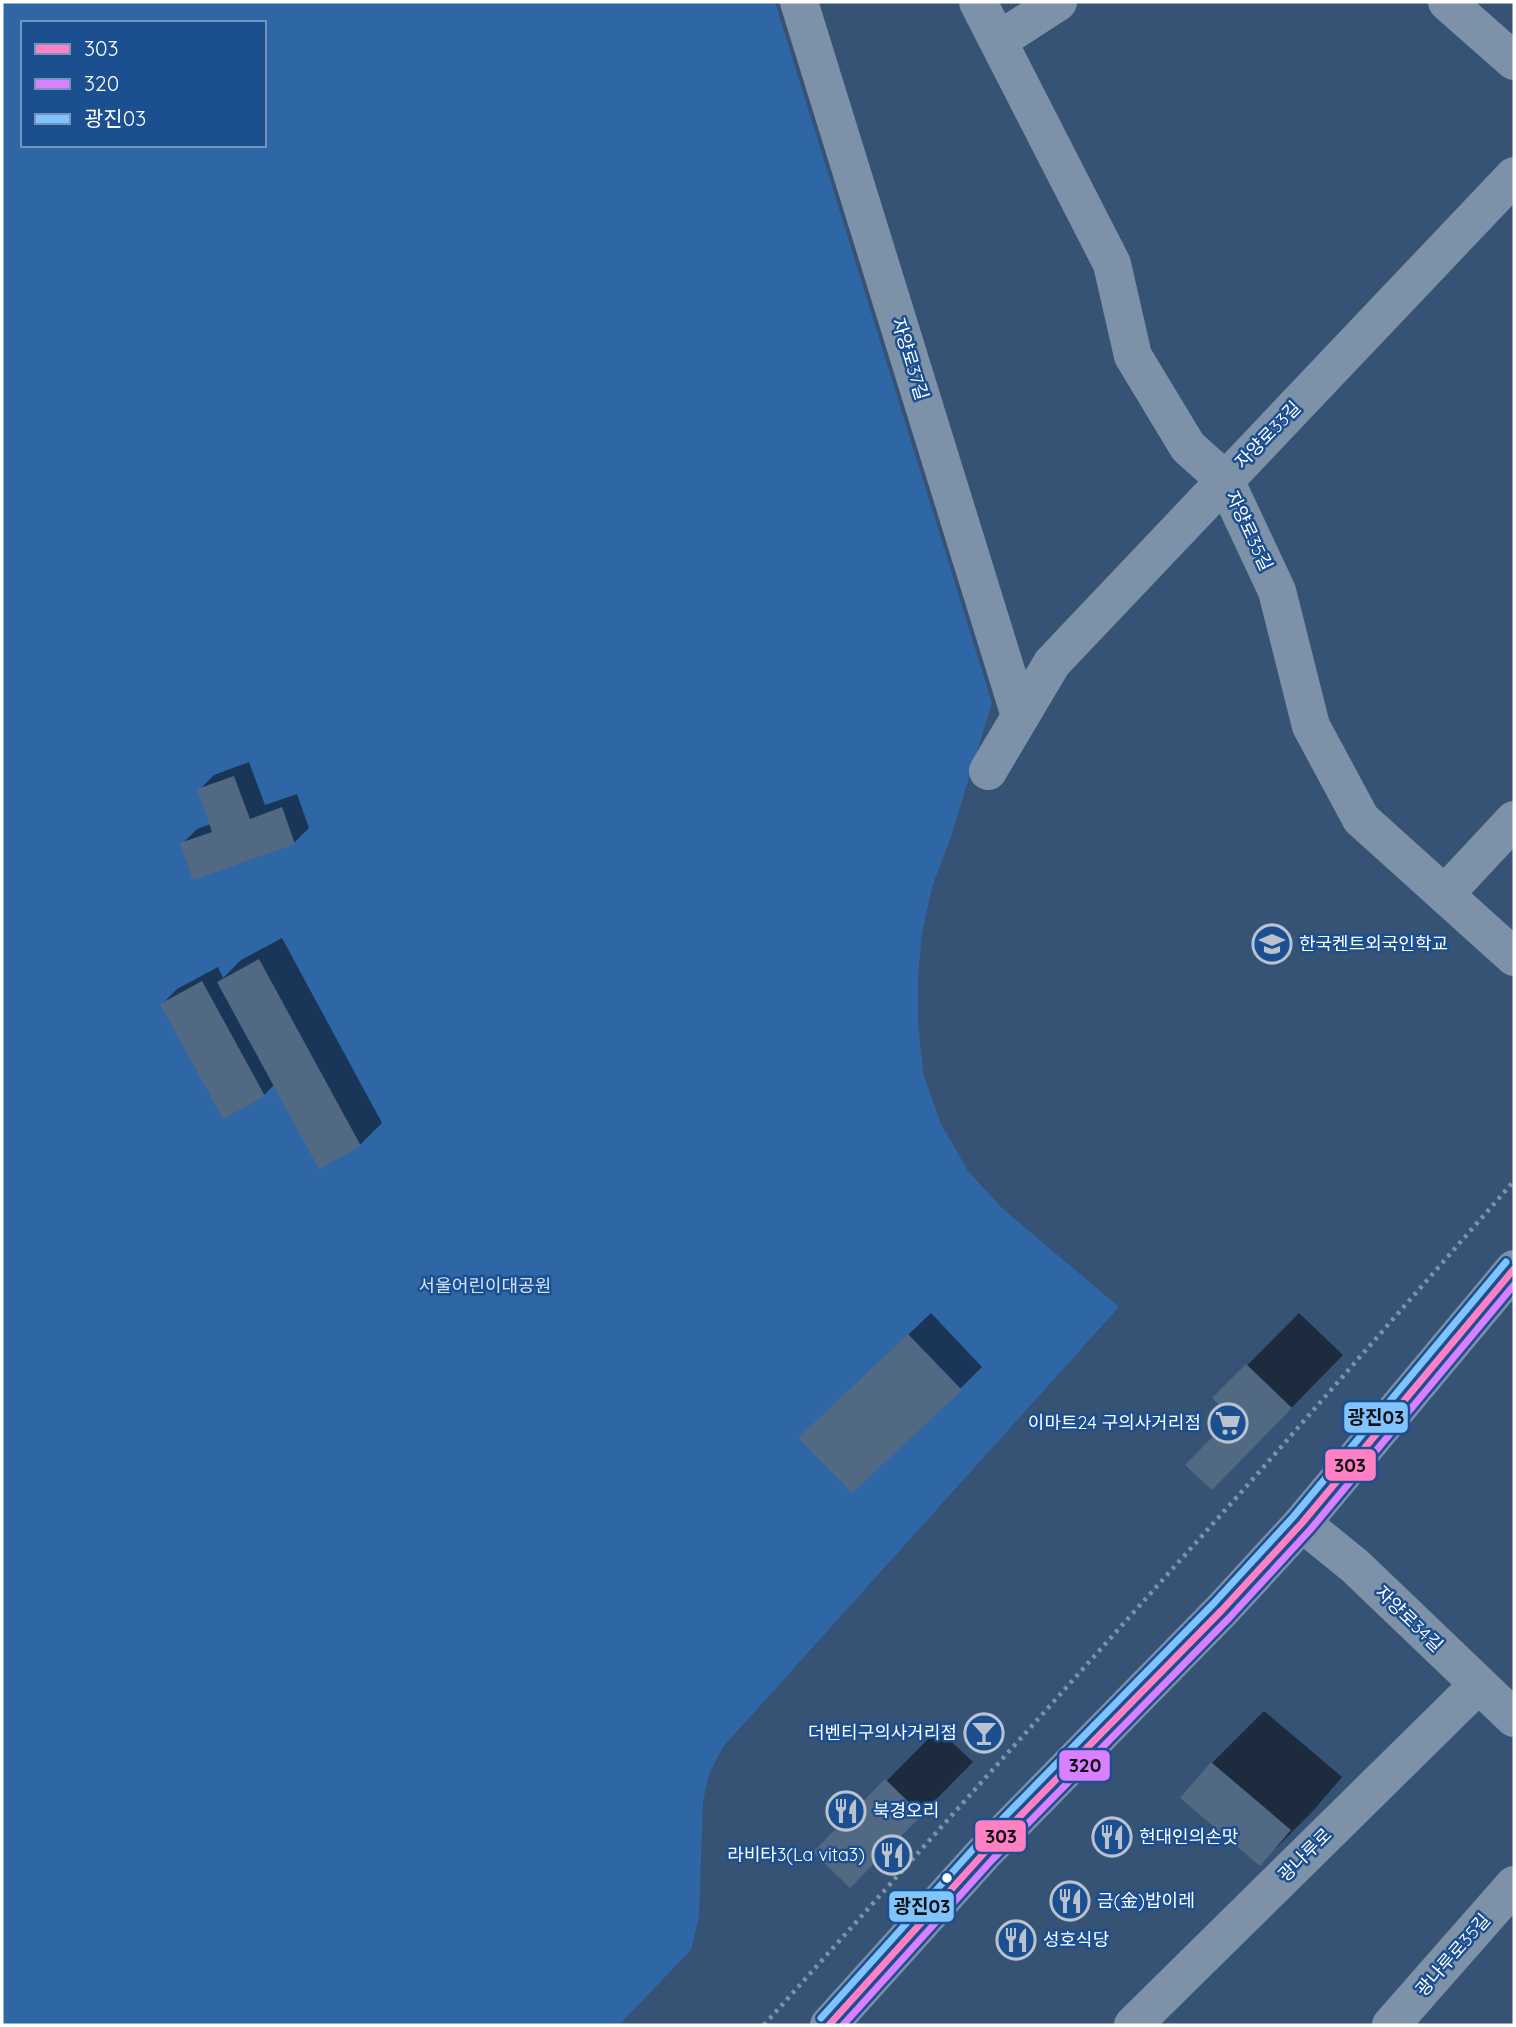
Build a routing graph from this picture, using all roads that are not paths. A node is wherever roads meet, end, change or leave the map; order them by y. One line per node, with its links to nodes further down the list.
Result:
1 (799, 2): 9 (street, 자양로37길)
2 (978, 2): 5 (street, 자양로35길)
3 (1058, 2): 5 (street)
4 (1447, 2): 6 (street)
5 (998, 41): 8 (street, 자양로35길)
6 (1514, 61)
7 (1514, 176): 8 (street, 자양로33길)
8 (1225, 480): 9 (street, 자양로33길); 12 (street, 자양로35길)
9 (1020, 716): 10 (street, 자양로33길)
10 (988, 771)
11 (1514, 820): 12 (street)
12 (1445, 894): 13 (street, 자양로35길)
13 (1514, 957)
14 (1514, 1269): 15 (main road)
15 (1302, 1523): 16 (street, 자양로34길); 19 (main road)
16 (1478, 1685): 17 (street, 자양로34길); 20 (street, 광나루로)
17 (1514, 1718)
18 (1514, 1885): 21 (street, 광나루로35길)
19 (829, 2025)
20 (1133, 2025)
21 (1391, 2025)

